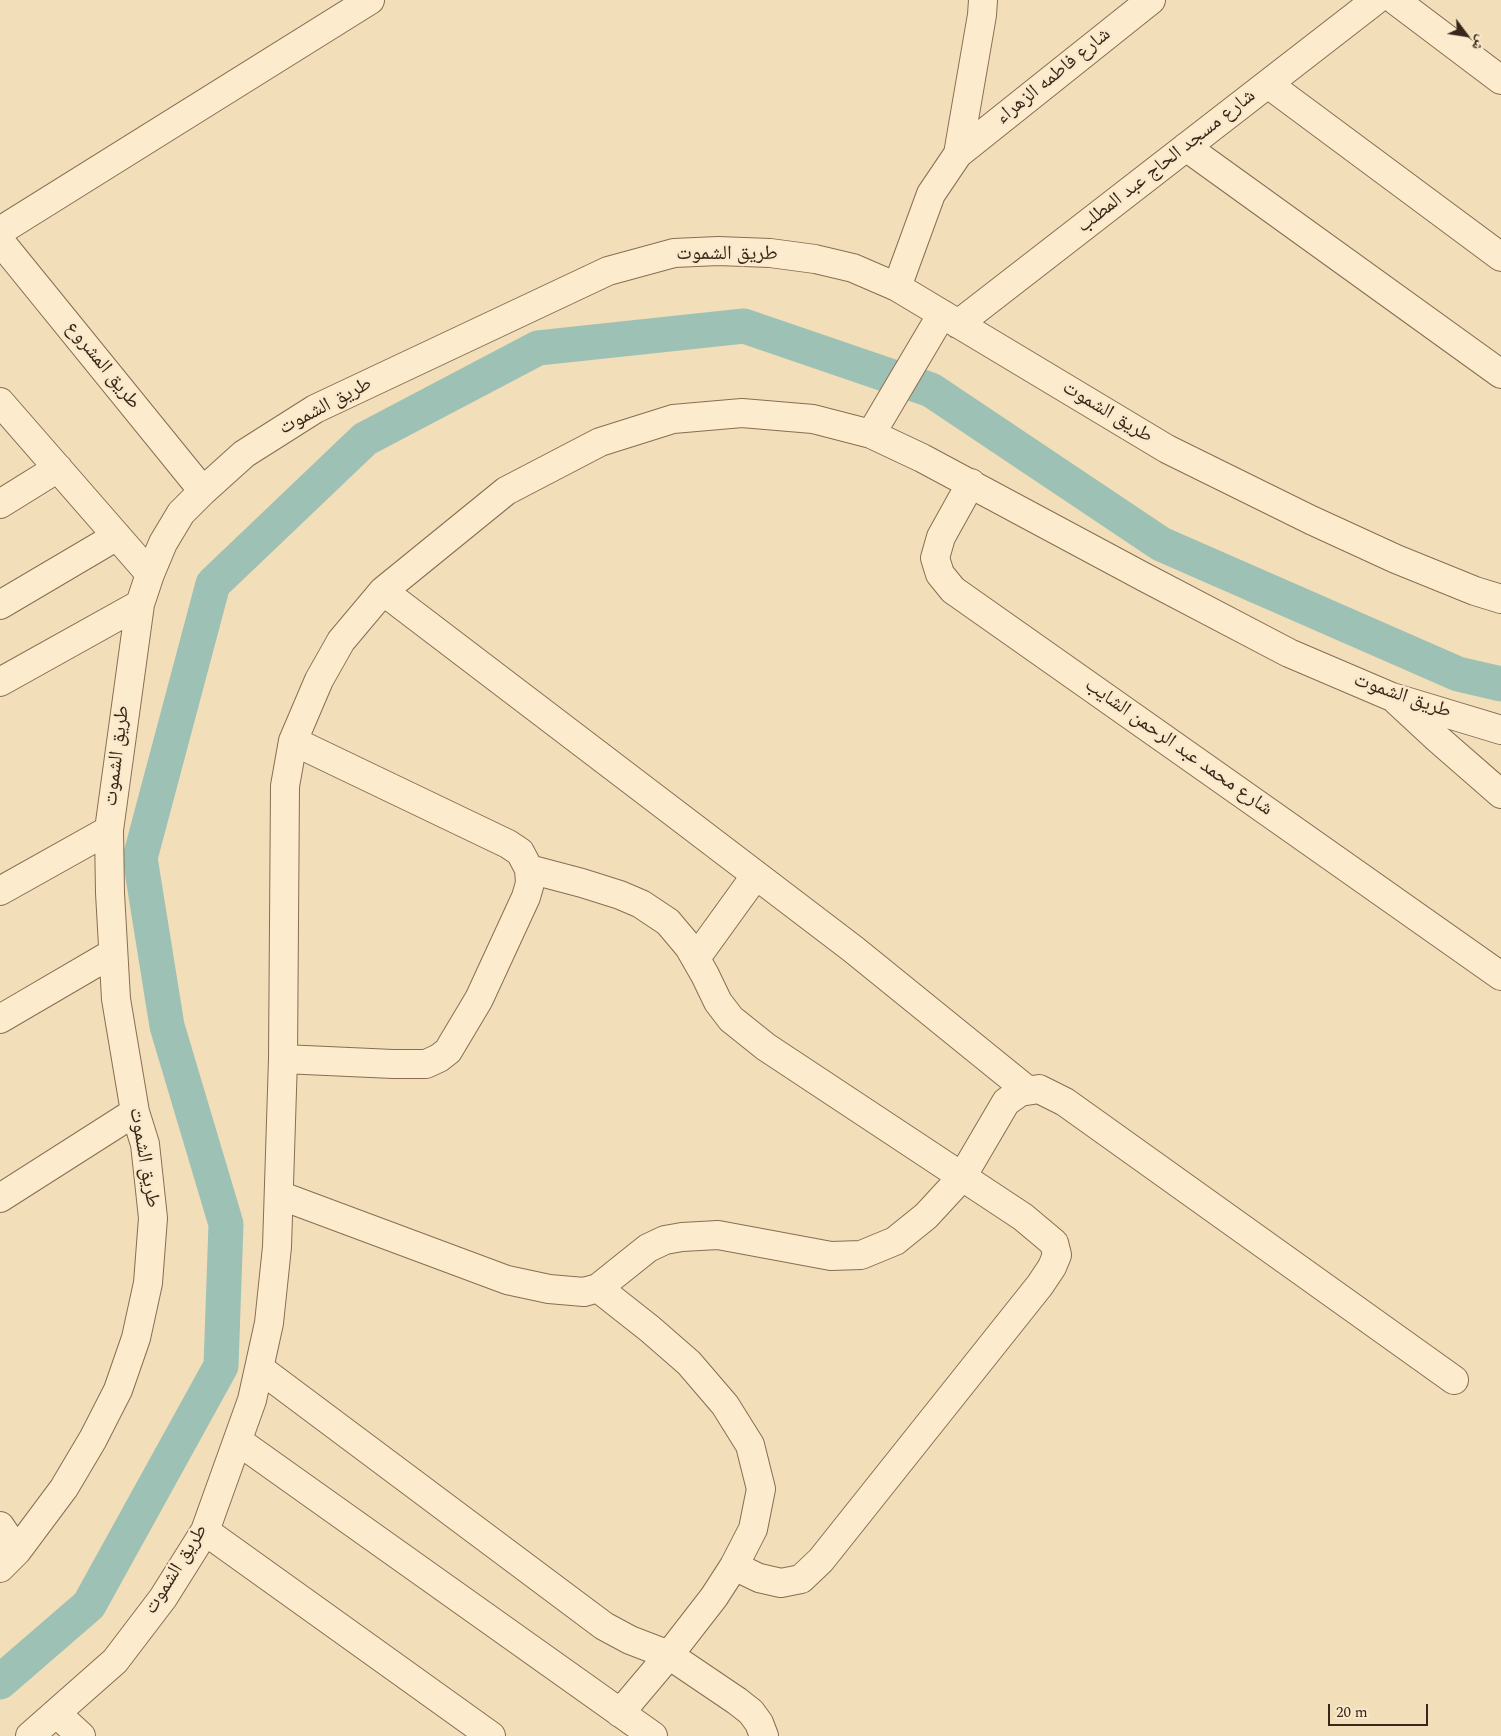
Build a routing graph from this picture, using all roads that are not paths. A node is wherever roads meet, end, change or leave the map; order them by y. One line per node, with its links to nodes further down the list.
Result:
1 (370, 0): 10 (street)
2 (983, 0): 9 (street)
3 (1151, 0): 9 (street, شارع فاطمه الزهراء)
4 (1376, 0): 7 (street, شارع مسجد الحاج عبد المطلب)
5 (1395, 0): 6 (street)
6 (1501, 80)
7 (1268, 84): 8 (street, شارع مسجد الحاج عبد المطلب); 12 (street)
8 (1186, 148): 14 (street, شارع مسجد الحاج عبد المطلب); 15 (street)
9 (958, 154): 13 (street)
10 (0, 231)
11 (0, 242): 20 (street, طريق المشروع)
12 (1501, 257)
13 (897, 287): 14 (street, طريق الشموت); 20 (street, طريق الشموت)
14 (950, 319): 17 (street); 25 (street, طريق الشموت)
15 (1501, 374)
16 (0, 402): 18 (street)
17 (871, 434): 19 (street, طريق الشموت); 24 (street, طريق الشموت)
18 (58, 468): 21 (street); 22 (street)
19 (971, 483): 29 (street, طريق الشموت); 39 (street, شارع محمد عبد الرحمن الشايب)
20 (203, 491): 23 (street, طريق الشموت)
21 (0, 504)
22 (117, 536): 23 (street); 27 (street)
23 (150, 574): 26 (street, طريق الشموت)
24 (383, 591): 31 (street, طريق الشموت); 35 (street)
25 (1501, 599)
26 (140, 604): 28 (street); 33 (street, طريق الشموت)
27 (0, 605)
28 (0, 682)
29 (1392, 696): 30 (street, طريق الشموت); 32 (street)
30 (1501, 730)
31 (293, 741): 34 (street); 41 (street, طريق الشموت)
32 (1501, 794)
33 (109, 830): 36 (street); 37 (street, طريق الشموت)
34 (529, 869): 38 (street); 41 (street)
35 (756, 875): 38 (street); 42 (street)
36 (0, 891)
37 (114, 953): 40 (street); 43 (street, طريق الشموت)
38 (696, 958): 44 (street)
39 (1501, 976)
40 (0, 1019)
41 (283, 1059): 45 (street, طريق الشموت)
42 (1027, 1090): 44 (street); 49 (street)
43 (135, 1112): 46 (street); 53 (street, طريق الشموت)
44 (962, 1177): 47 (street); 54 (street)
45 (279, 1195): 47 (street); 48 (street, طريق الشموت)
46 (0, 1198)
47 (598, 1288): 54 (street)
48 (259, 1368): 50 (street, طريق الشموت); 55 (street)
49 (1454, 1380)
50 (238, 1441): 52 (street, طريق الشموت); 57 (street)
51 (0, 1526): 53 (street)
52 (205, 1531): 56 (street, طريق الشموت); 60 (street)
53 (8, 1560)
54 (734, 1566): 55 (street)
55 (669, 1655): 57 (street); 62 (street)
56 (56, 1713): 58 (street, طريق الشموت); 59 (street)
57 (620, 1713): 61 (street)
58 (30, 1736)
59 (81, 1736)
60 (491, 1736)
61 (653, 1736)
62 (764, 1736)

